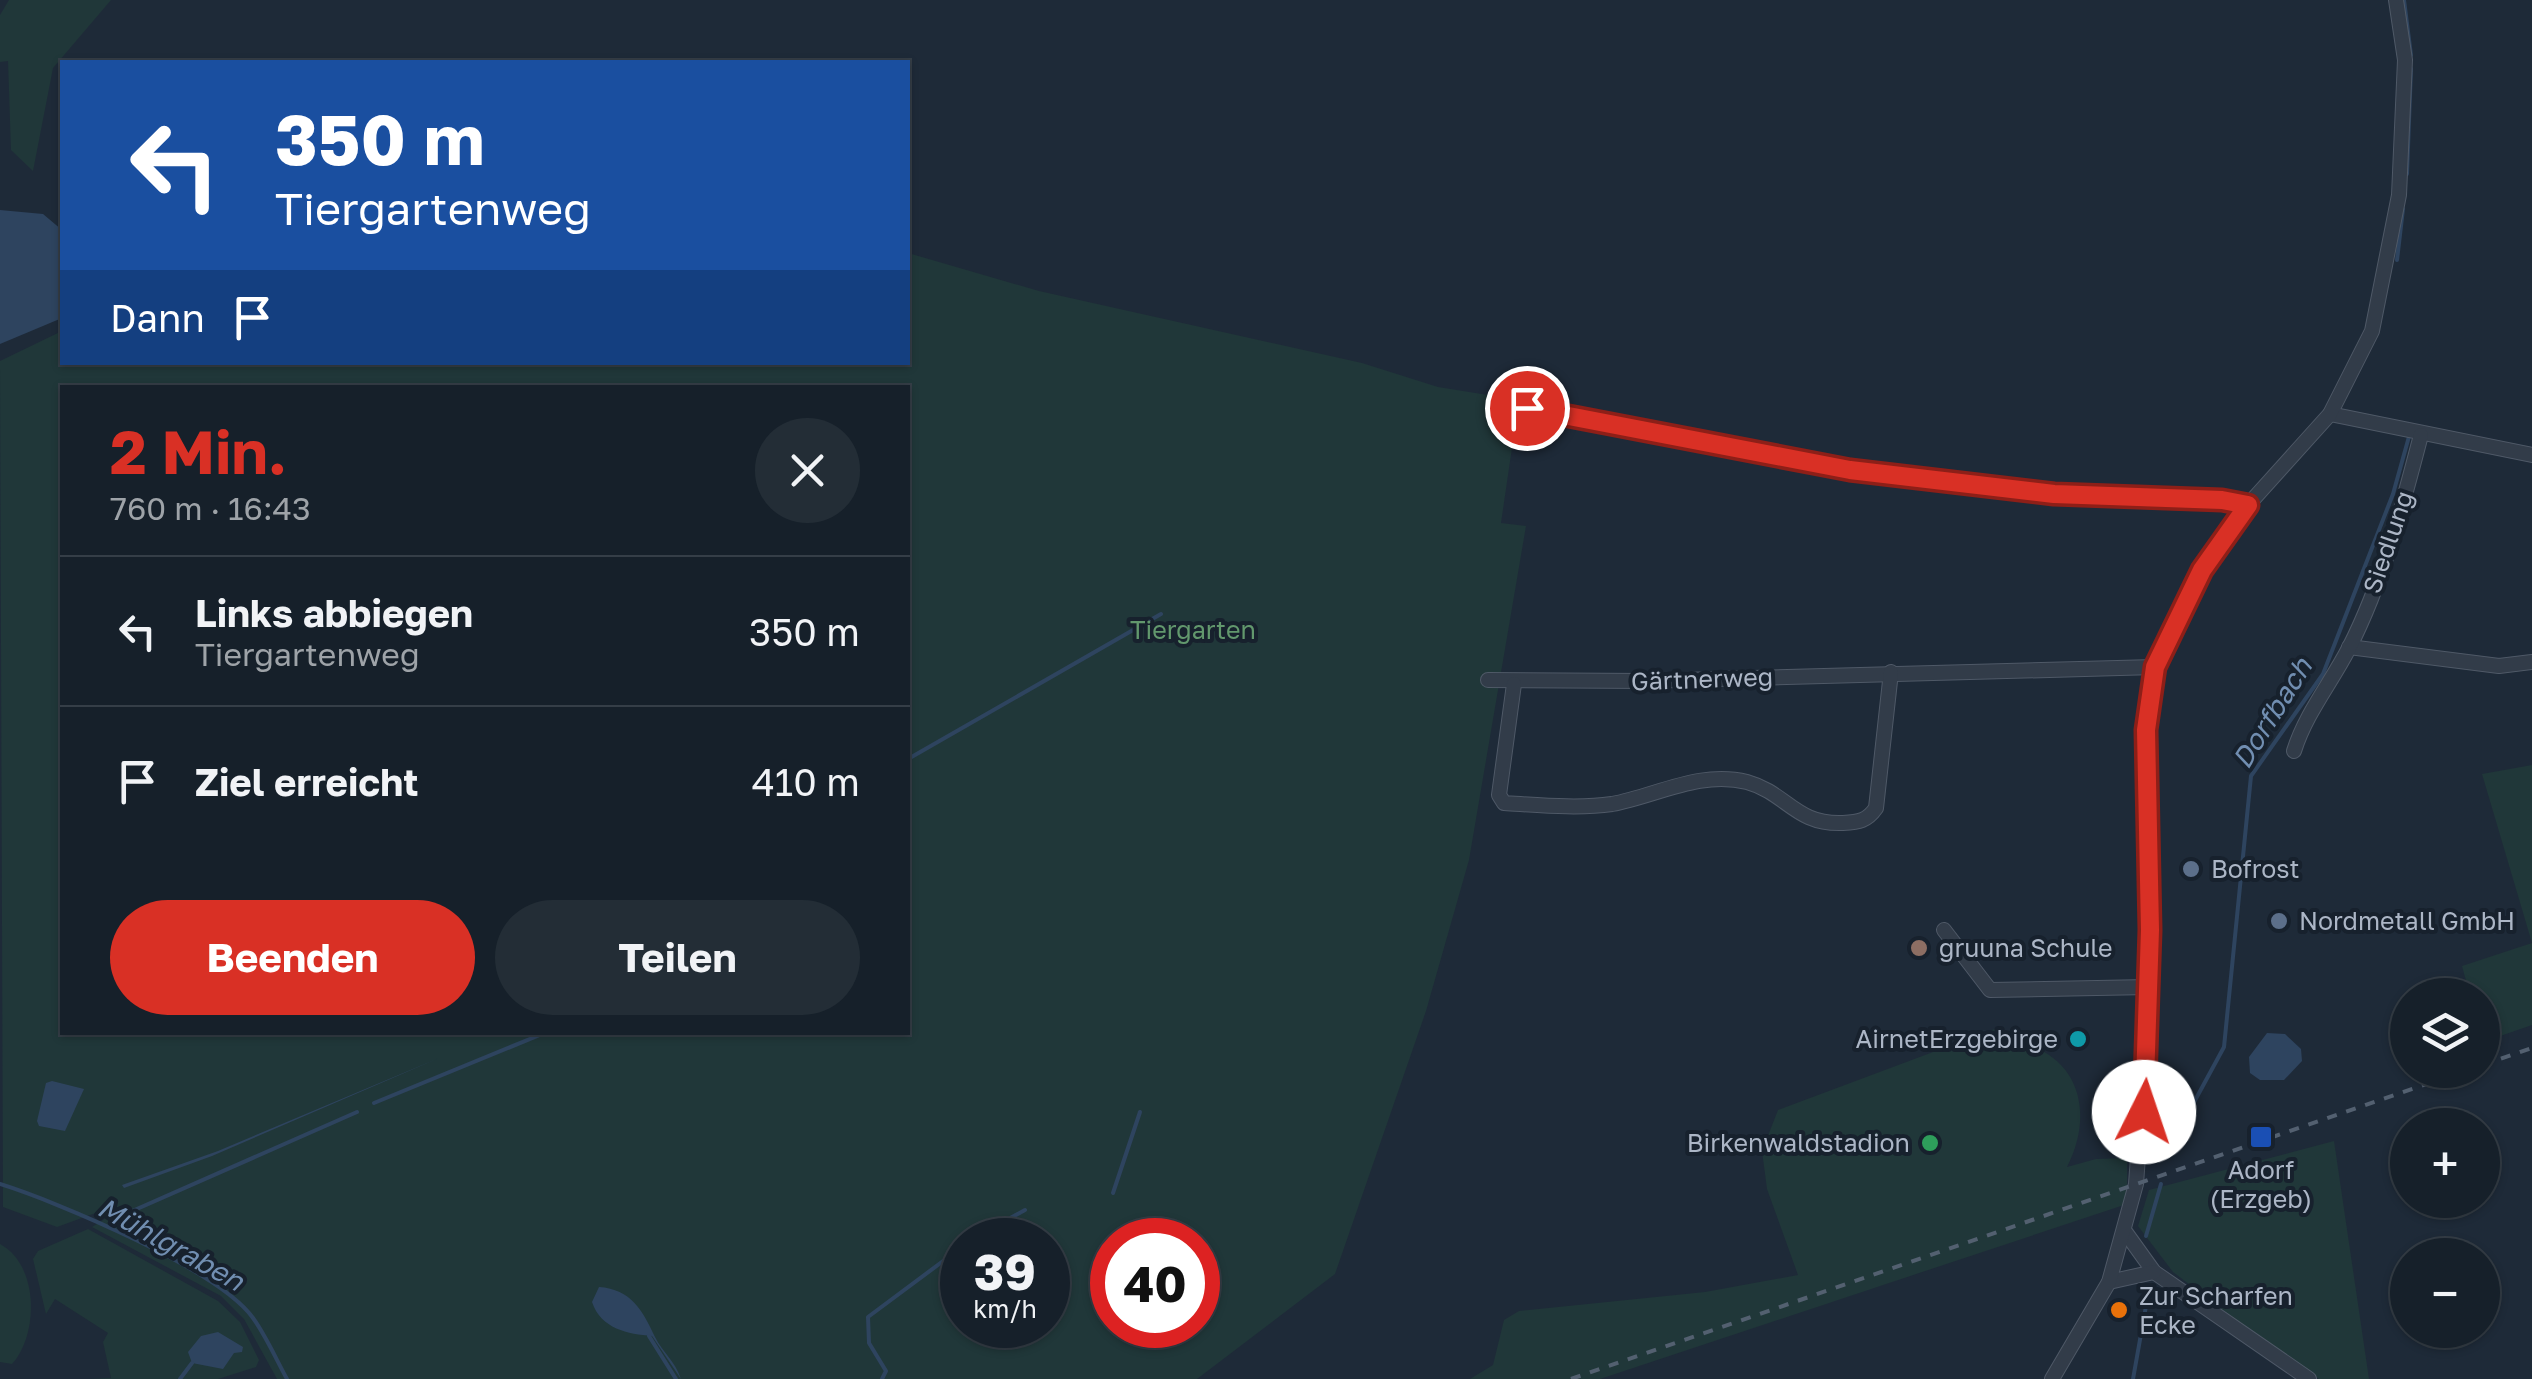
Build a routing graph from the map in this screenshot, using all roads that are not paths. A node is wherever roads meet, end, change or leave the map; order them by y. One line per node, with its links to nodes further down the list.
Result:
1 (2396, 0): 3 (street)
2 (1516, 410): 6 (street)
3 (2330, 414): 4 (street); 6 (street)
4 (2421, 435): 5 (street); 7 (street, Siedlung)
5 (2532, 454)
6 (2248, 505): 9 (street)
7 (2350, 647): 8 (street); 13 (street, Siedlung)
8 (2532, 662)
9 (2155, 667): 10 (street, Gärtnerweg); 15 (street)
10 (1891, 672): 12 (street, Gärtnerweg); 12 (street)
11 (1488, 680): 12 (street, Gärtnerweg)
12 (1514, 684)
13 (2294, 752)
14 (1944, 930): 15 (street)
15 (2149, 987): 16 (street)
16 (2126, 1233): 17 (street); 18 (street)
17 (2154, 1272): 18 (street); 20 (street)
18 (2110, 1282): 19 (street)
19 (2052, 1379)
20 (2309, 1379)

